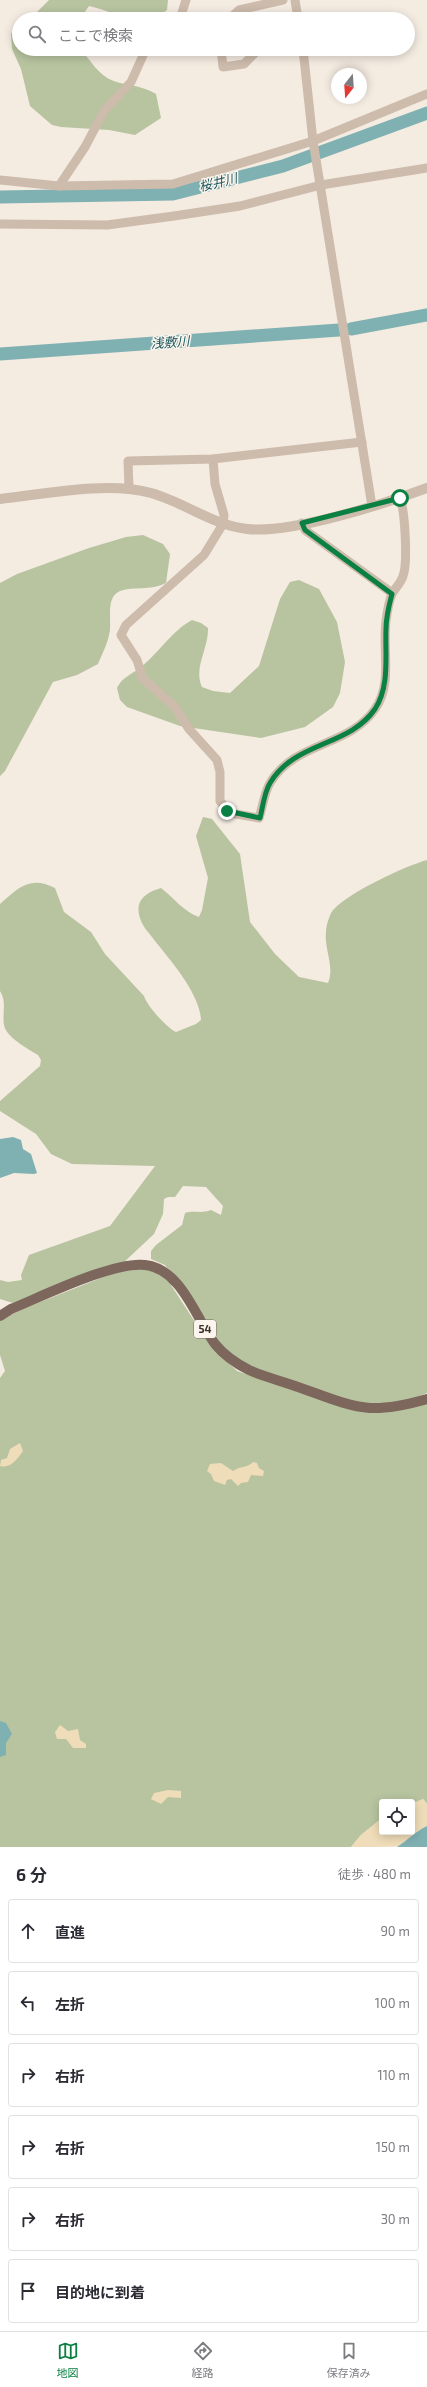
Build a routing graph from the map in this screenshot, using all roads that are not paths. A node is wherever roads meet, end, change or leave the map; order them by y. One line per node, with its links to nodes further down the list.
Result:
1 (186, 0): 4 (street)
2 (283, 0): 5 (street)
3 (295, 0): 6 (street)
4 (182, 12)
5 (237, 12)
6 (297, 12)
7 (143, 56): 16 (street)
8 (222, 56): 9 (street)
9 (252, 56)
10 (304, 56): 12 (street)
11 (427, 94): 12 (street)
12 (313, 141): 15 (street); 16 (street)
13 (427, 168): 15 (street)
14 (0, 180): 16 (street)
15 (321, 185): 17 (street); 18 (street)
16 (59, 186)
17 (0, 224)
18 (362, 442): 19 (street); 24 (street)
19 (213, 459): 20 (street); 26 (street)
20 (129, 488): 23 (street); 26 (street)
21 (427, 488): 22 (street)
22 (400, 498): 24 (street); 27 (street)
23 (0, 499)
24 (372, 506): 25 (street)
25 (302, 523): 26 (street); 27 (street)
26 (223, 524): 27 (street)
27 (392, 594)
28 (0, 1316): 29 (main road, 54)
29 (427, 1399)

